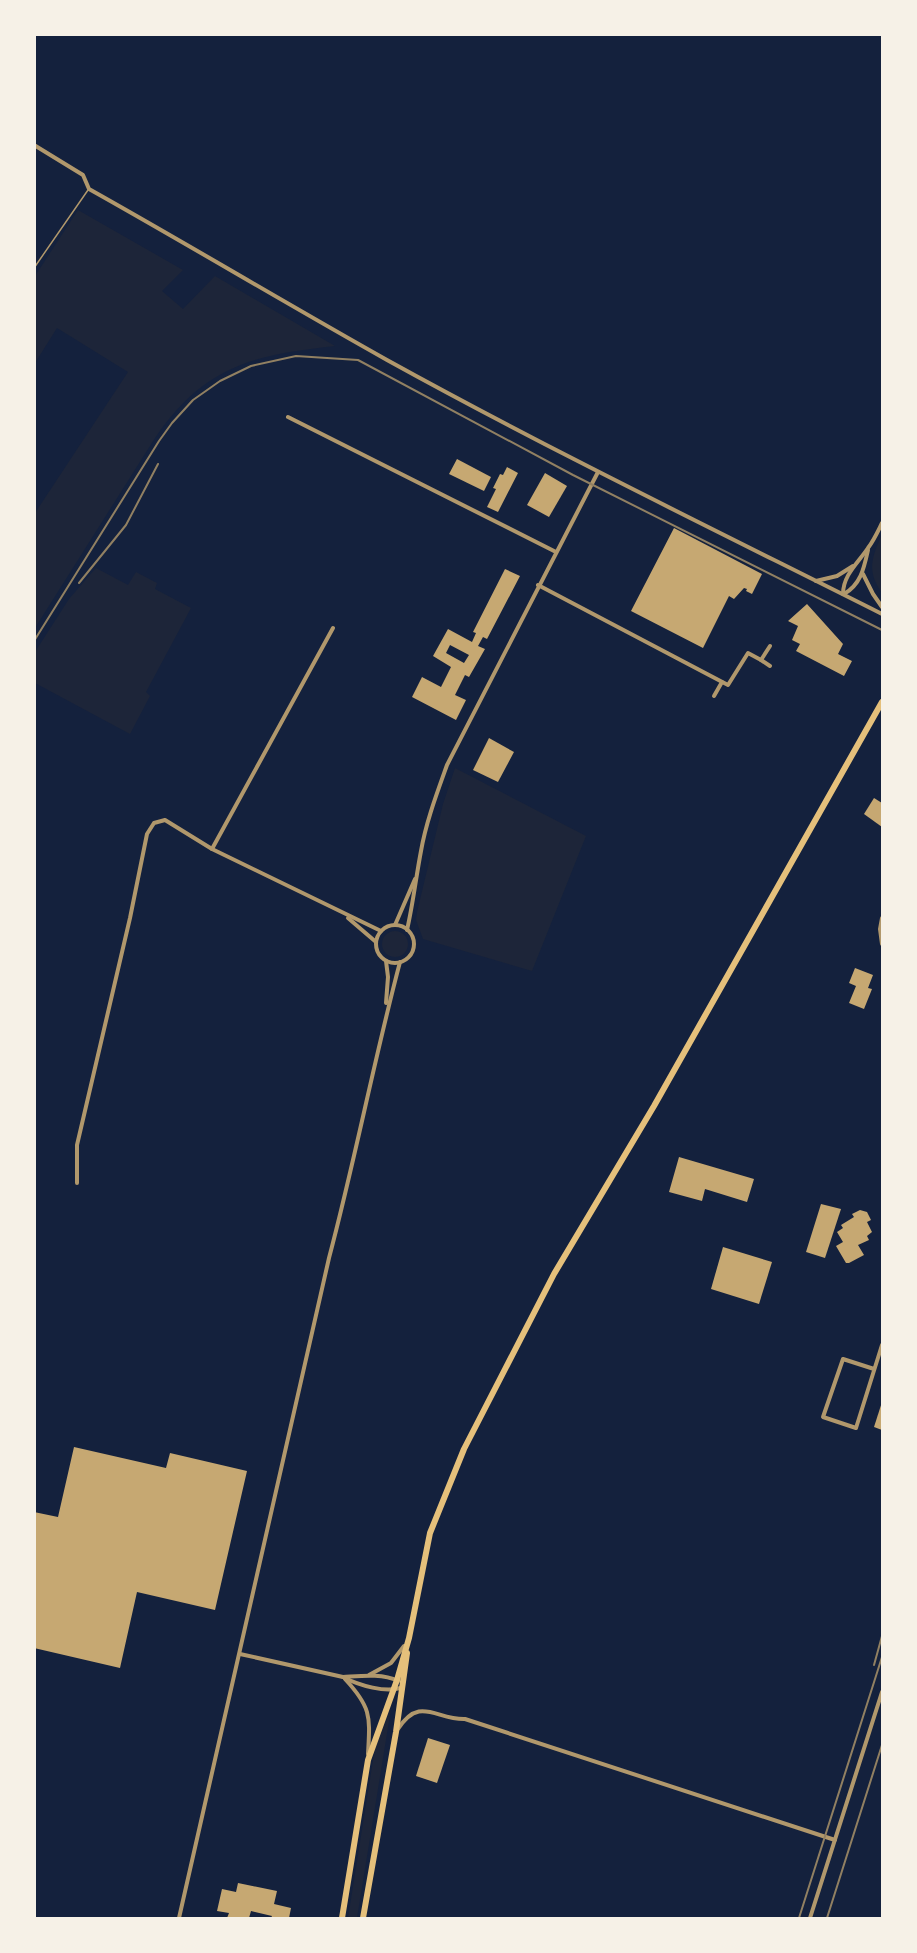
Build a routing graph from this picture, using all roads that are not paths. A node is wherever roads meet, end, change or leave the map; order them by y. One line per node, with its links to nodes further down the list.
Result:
1 (34, 145): 2 (street)
2 (89, 189): 3 (lane); 5 (street)
3 (34, 268)
4 (288, 417): 8 (street)
5 (598, 472): 8 (street); 11 (street)
6 (882, 523): 7 (street)
7 (868, 549): 9 (street); 10 (street)
8 (556, 552): 12 (street)
9 (854, 565): 11 (street); 13 (street)
10 (863, 573): 13 (street); 14 (street)
11 (815, 581): 13 (street)
12 (538, 585): 20 (street); 24 (street)
13 (843, 595): 15 (street)
14 (882, 607)
15 (882, 614)
16 (333, 628): 23 (street)
17 (770, 646): 18 (street)
18 (761, 660): 19 (street); 20 (street)
19 (770, 666)
20 (722, 682): 21 (street)
21 (714, 696)
22 (882, 702): 38 (main road)
23 (212, 849): 25 (street); 35 (street)
24 (418, 873): 27 (street); 28 (street)
25 (343, 914): 29 (street); 30 (street)
26 (882, 918): 31 (street)
27 (395, 925): 28 (street); 29 (street)
28 (406, 930): 33 (street)
29 (381, 931): 30 (street)
30 (376, 942): 32 (street)
31 (882, 944)
32 (386, 961): 33 (street); 34 (street)
33 (400, 962): 34 (street)
34 (386, 1013): 39 (street)
35 (77, 1183)
36 (882, 1345): 37 (street)
37 (874, 1369): 37 (street)
38 (409, 1638): 40 (street); 42 (main road); 43 (main road)
39 (240, 1654): 41 (street); 49 (street)
40 (367, 1676): 41 (street); 42 (street)
41 (343, 1677): 44 (street); 47 (street)
42 (397, 1680): 43 (street); 44 (main road)
43 (403, 1687): 44 (street); 46 (main road)
44 (394, 1689): 47 (main road)
45 (882, 1692): 48 (street)
46 (396, 1732): 48 (street); 51 (main road)
47 (368, 1760): 50 (main road)
48 (835, 1840): 52 (street)
49 (179, 1918)
50 (342, 1918)
51 (363, 1918)
52 (810, 1918)

